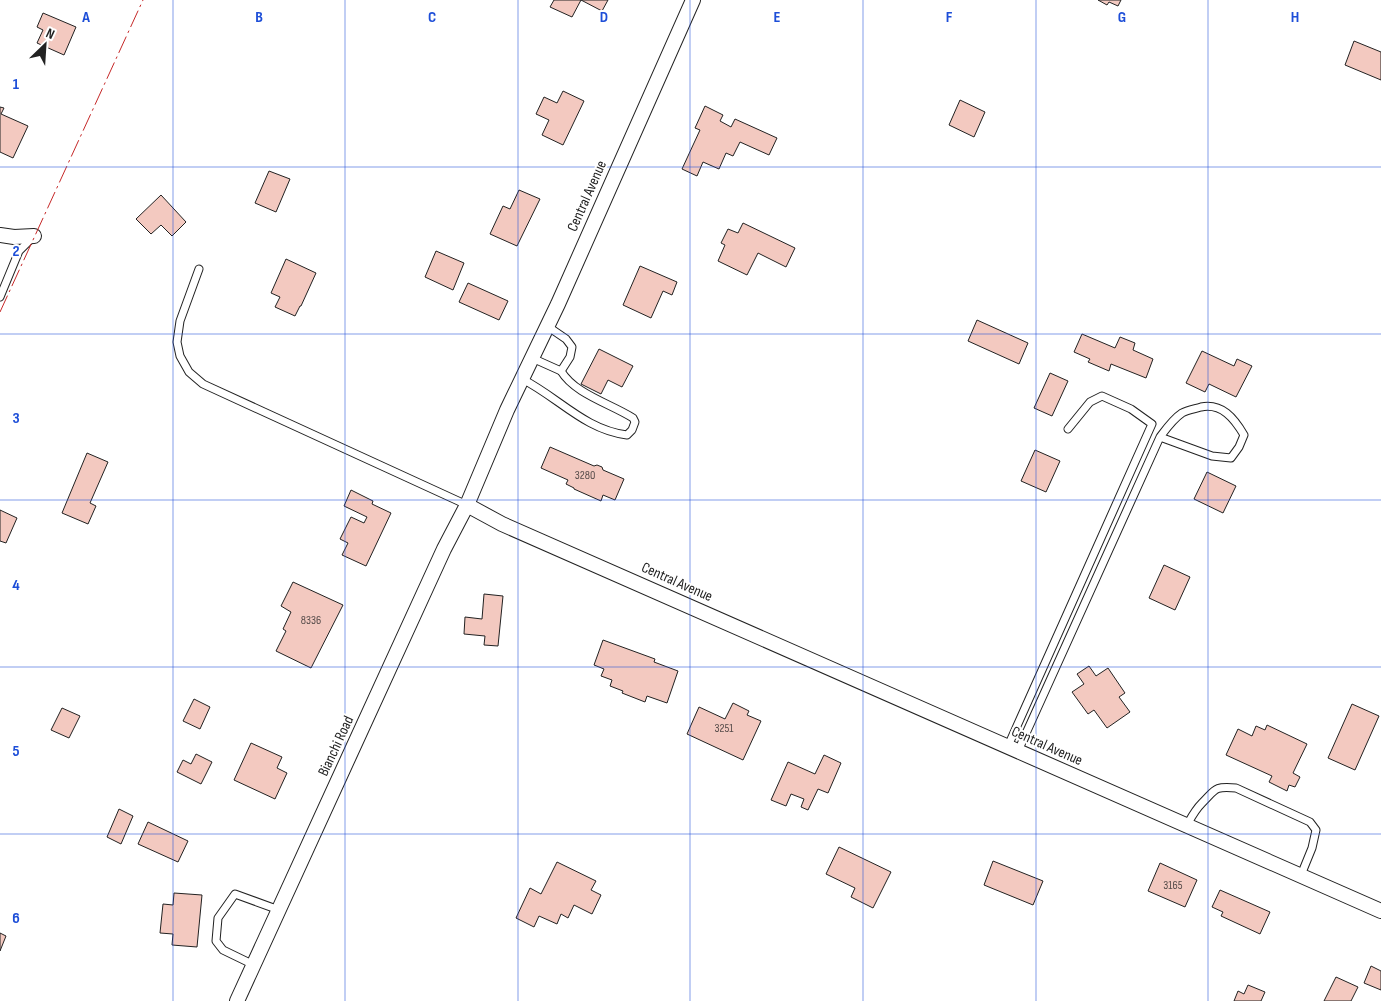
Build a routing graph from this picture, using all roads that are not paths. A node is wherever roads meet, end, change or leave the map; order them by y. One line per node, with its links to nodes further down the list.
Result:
1 (693, 0): 6 (street, Central Avenue)
2 (0, 235): 3 (street)
3 (34, 236): 5 (lane)
4 (199, 269): 12 (lane)
5 (0, 297)
6 (547, 326): 7 (street, Central Avenue); 8 (lane)
7 (532, 358): 8 (lane); 9 (street, Central Avenue)
8 (561, 371): 9 (lane)
9 (522, 379): 12 (street, Central Avenue)
10 (1068, 429): 13 (lane)
11 (1160, 437): 11 (lane); 13 (lane)
12 (467, 505): 13 (street, Central Avenue); 16 (street, Bianchi Road)
13 (1013, 748): 14 (street, Central Avenue)
14 (1187, 825): 15 (street, Central Avenue); 15 (lane)
15 (1301, 876): 17 (street, Central Avenue)
16 (279, 910): 18 (street, Bianchi Road); 18 (lane)
17 (1381, 911)
18 (254, 965): 19 (street, Bianchi Road)
19 (237, 1001)

